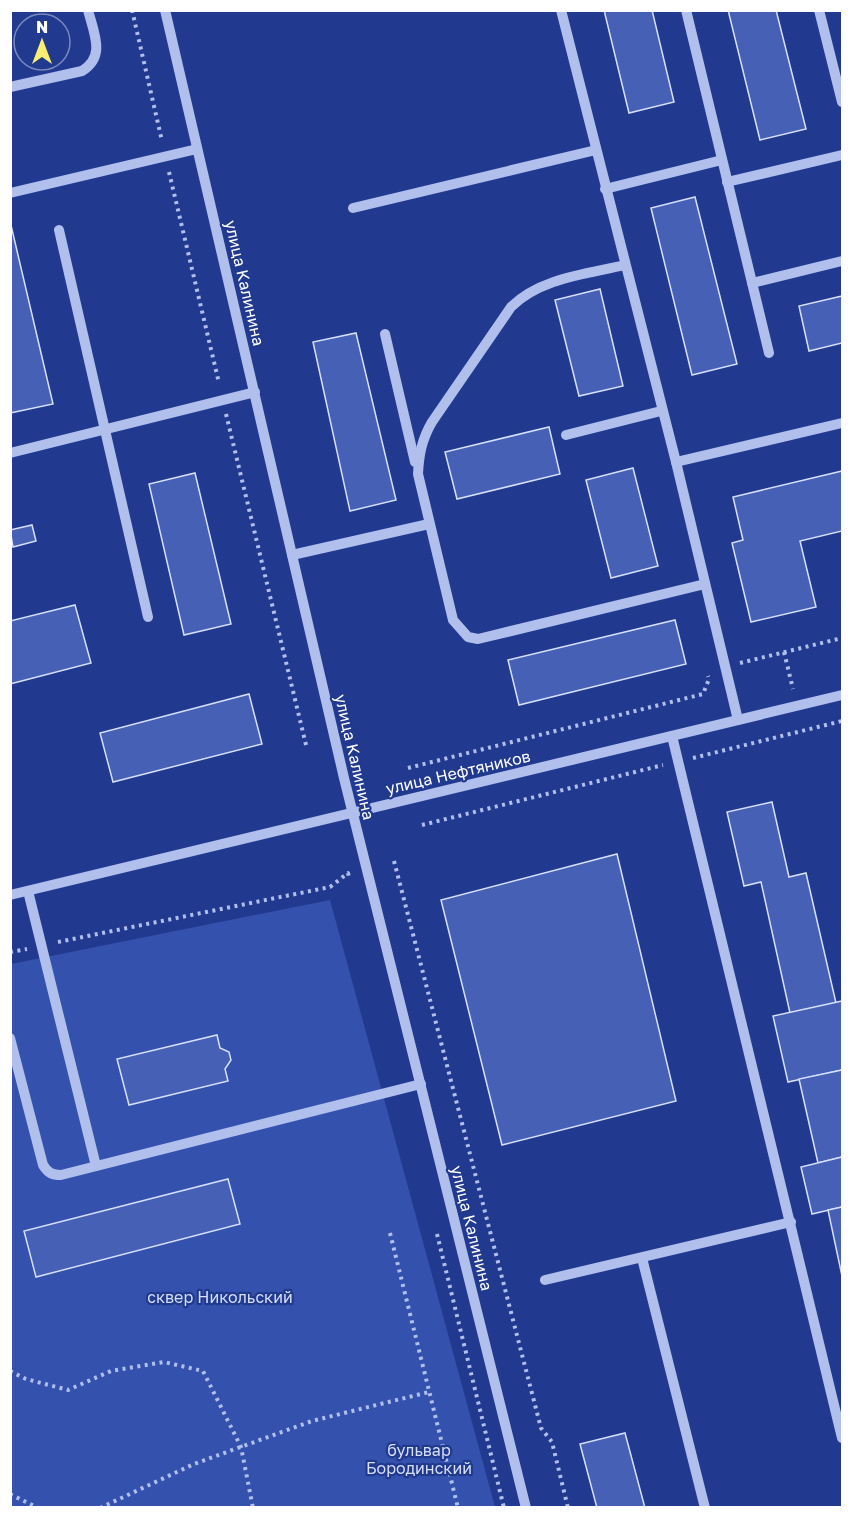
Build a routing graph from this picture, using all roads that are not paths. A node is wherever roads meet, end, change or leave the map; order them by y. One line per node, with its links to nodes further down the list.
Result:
1 (88, 10): 6 (street)
2 (165, 10): 8 (street, улица Калинина)
3 (561, 10): 9 (street)
4 (686, 10): 11 (street)
5 (819, 10): 7 (street)
6 (10, 87)
7 (843, 102)
8 (197, 149): 14 (street); 22 (street, улица Калинина)
9 (596, 150): 13 (street); 15 (street)
10 (843, 155): 12 (street)
11 (722, 160): 12 (street); 13 (street)
12 (727, 182): 19 (street)
13 (605, 189): 18 (street)
14 (10, 193)
15 (353, 208)
16 (58, 230): 25 (street)
17 (843, 261): 19 (street)
18 (625, 265): 23 (street); 29 (street)
19 (752, 283): 21 (street)
20 (384, 334): 29 (street)
21 (769, 353)
22 (255, 392): 25 (street); 31 (street, улица Калинина)
23 (661, 411): 26 (street); 28 (street)
24 (843, 423): 28 (street)
25 (105, 429): 27 (street); 33 (street)
26 (566, 435)
27 (10, 453)
28 (676, 462): 32 (street)
29 (418, 474): 30 (street)
30 (429, 524): 31 (street); 32 (street)
31 (292, 555): 37 (street, улица Калинина)
32 (705, 584): 35 (street)
33 (148, 617)
34 (843, 695): 35 (street, улица Нефтяников)
35 (738, 720): 36 (street, улица Нефтяников)
36 (672, 736): 37 (street, улица Нефтяников); 43 (street)
37 (352, 812): 38 (street, улица Нефтяников); 41 (street, улица Калинина)
38 (28, 891): 39 (street, улица Нефтяников); 42 (street)
39 (10, 895)
40 (10, 1038): 42 (street)
41 (421, 1084): 42 (street); 48 (street, улица Калинина)
42 (96, 1166)
43 (791, 1222): 44 (street); 46 (street)
44 (642, 1258): 45 (street); 49 (street)
45 (545, 1280)
46 (838, 1395): 47 (street)
47 (843, 1438)
48 (526, 1508)
49 (705, 1508)

